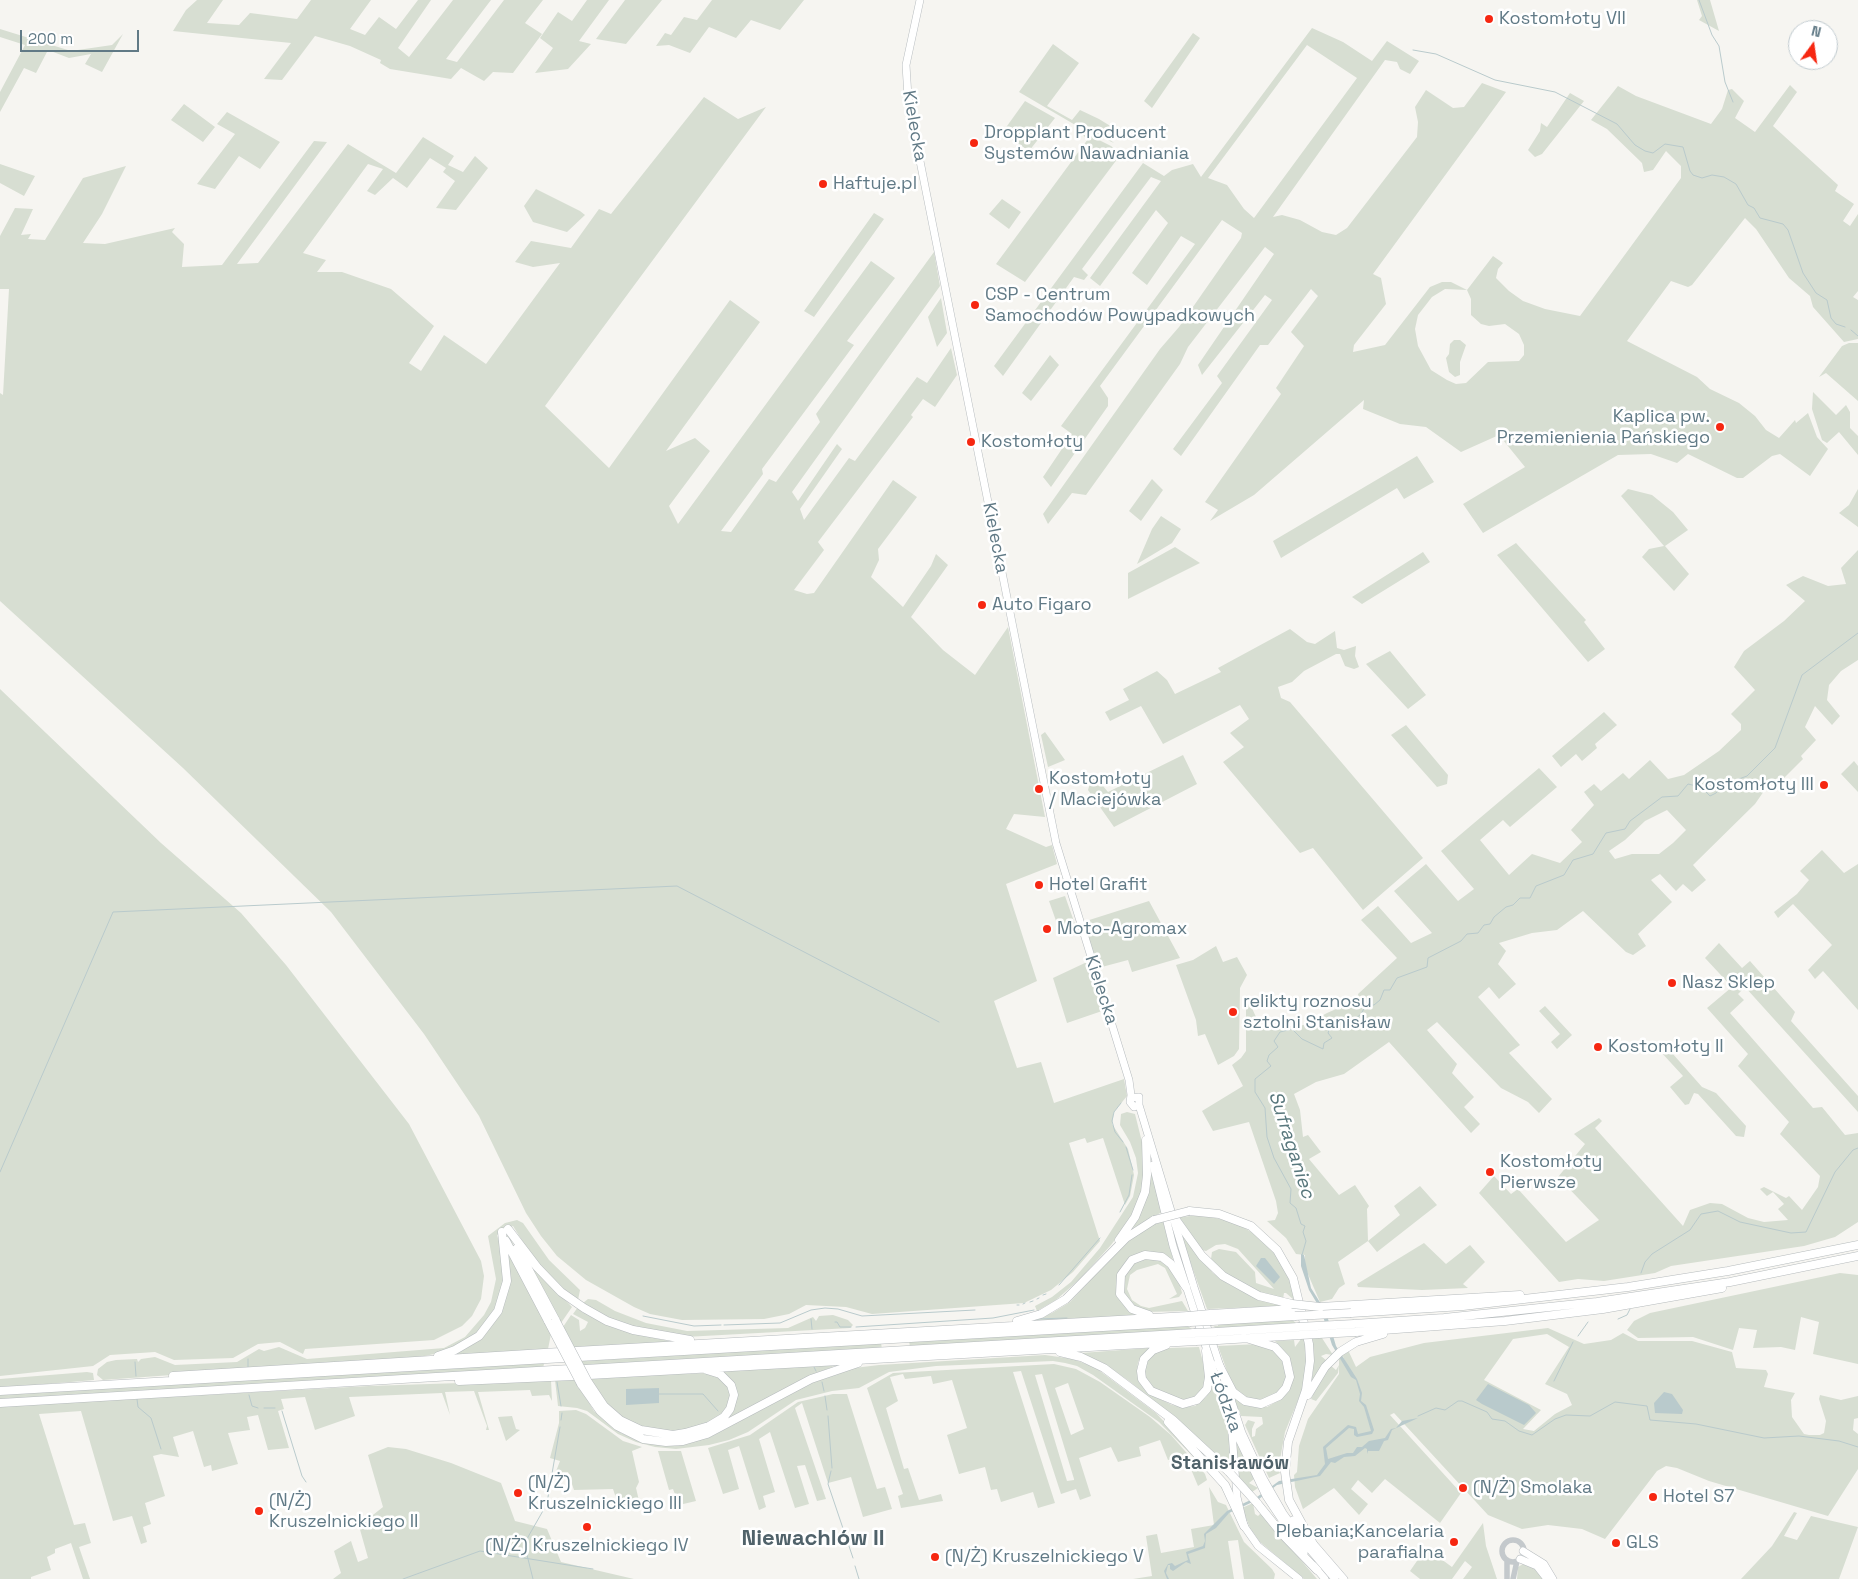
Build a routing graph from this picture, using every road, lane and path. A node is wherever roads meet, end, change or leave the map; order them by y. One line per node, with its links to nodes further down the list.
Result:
1 (920, 0): 2 (main road, Kielecka)
2 (1137, 1106): 3 (main road); 4 (main road)
3 (1146, 1140): 8 (highway); 10 (main road)
4 (1174, 1217): 12 (highway); 30 (main road)
5 (505, 1231): 22 (highway); 28 (highway); 33 (highway, bridge)
6 (1858, 1245): 11 (highway)
7 (1858, 1256): 9 (highway)
8 (1106, 1259): 15 (highway); 38 (highway, bridge)
9 (1792, 1270): 16 (highway); 17 (highway)
10 (1186, 1287): 13 (highway); 25 (main road)
11 (1350, 1309): 12 (highway, bridge); 12 (highway, bridge)
12 (1294, 1310): 14 (highway, bridge)
13 (1166, 1317): 14 (highway); 15 (highway)
14 (1189, 1319): 22 (highway)
15 (990, 1326): 22 (highway)
16 (1355, 1328): 17 (highway); 18 (highway, bridge)
17 (1412, 1328): 38 (highway)
18 (1299, 1331): 19 (highway); 21 (highway)
19 (1217, 1336): 20 (highway, bridge); 21 (highway)
20 (1195, 1337): 23 (highway); 33 (highway)
21 (1246, 1338): 30 (highway)
22 (724, 1342)
23 (1178, 1342): 24 (highway); 25 (highway)
24 (1043, 1350): 29 (highway); 36 (highway)
25 (1206, 1351): 39 (main road, Łódzka)
26 (560, 1355): 27 (highway)
27 (547, 1356): 28 (highway); 34 (highway)
28 (422, 1360): 34 (highway)
29 (872, 1360): 31 (highway); 33 (highway)
30 (1218, 1363): 40 (main road, Łódzka)
31 (698, 1369): 33 (highway); 33 (highway)
32 (571, 1373): 37 (highway)
33 (586, 1377)
34 (81, 1386): 35 (highway)
35 (0, 1391)
36 (1148, 1401): 42 (highway); 48 (highway, bridge)
37 (0, 1403)
38 (1298, 1414): 44 (highway)
39 (1229, 1418): 40 (main road, Łódzka); 42 (main road)
40 (1260, 1479): 41 (main road, Łódzka)
41 (1268, 1494): 44 (main road); 48 (main road, Łódzka); 51 (main road, Łódzka)
42 (1235, 1498): 43 (highway)
43 (1244, 1526): 49 (main road)
44 (1313, 1544): 52 (main road)
45 (1523, 1551): 46 (street); 47 (street); 56 (main road)
46 (1519, 1560): 47 (street); 54 (street); 55 (main road)
47 (1507, 1561): 53 (street)
48 (1317, 1570): 50 (main road, Łódzka)
49 (1298, 1579)
50 (1325, 1579)
51 (1335, 1579)
52 (1344, 1579)
53 (1507, 1579)
54 (1513, 1579)
55 (1547, 1579)
56 (1553, 1579)

